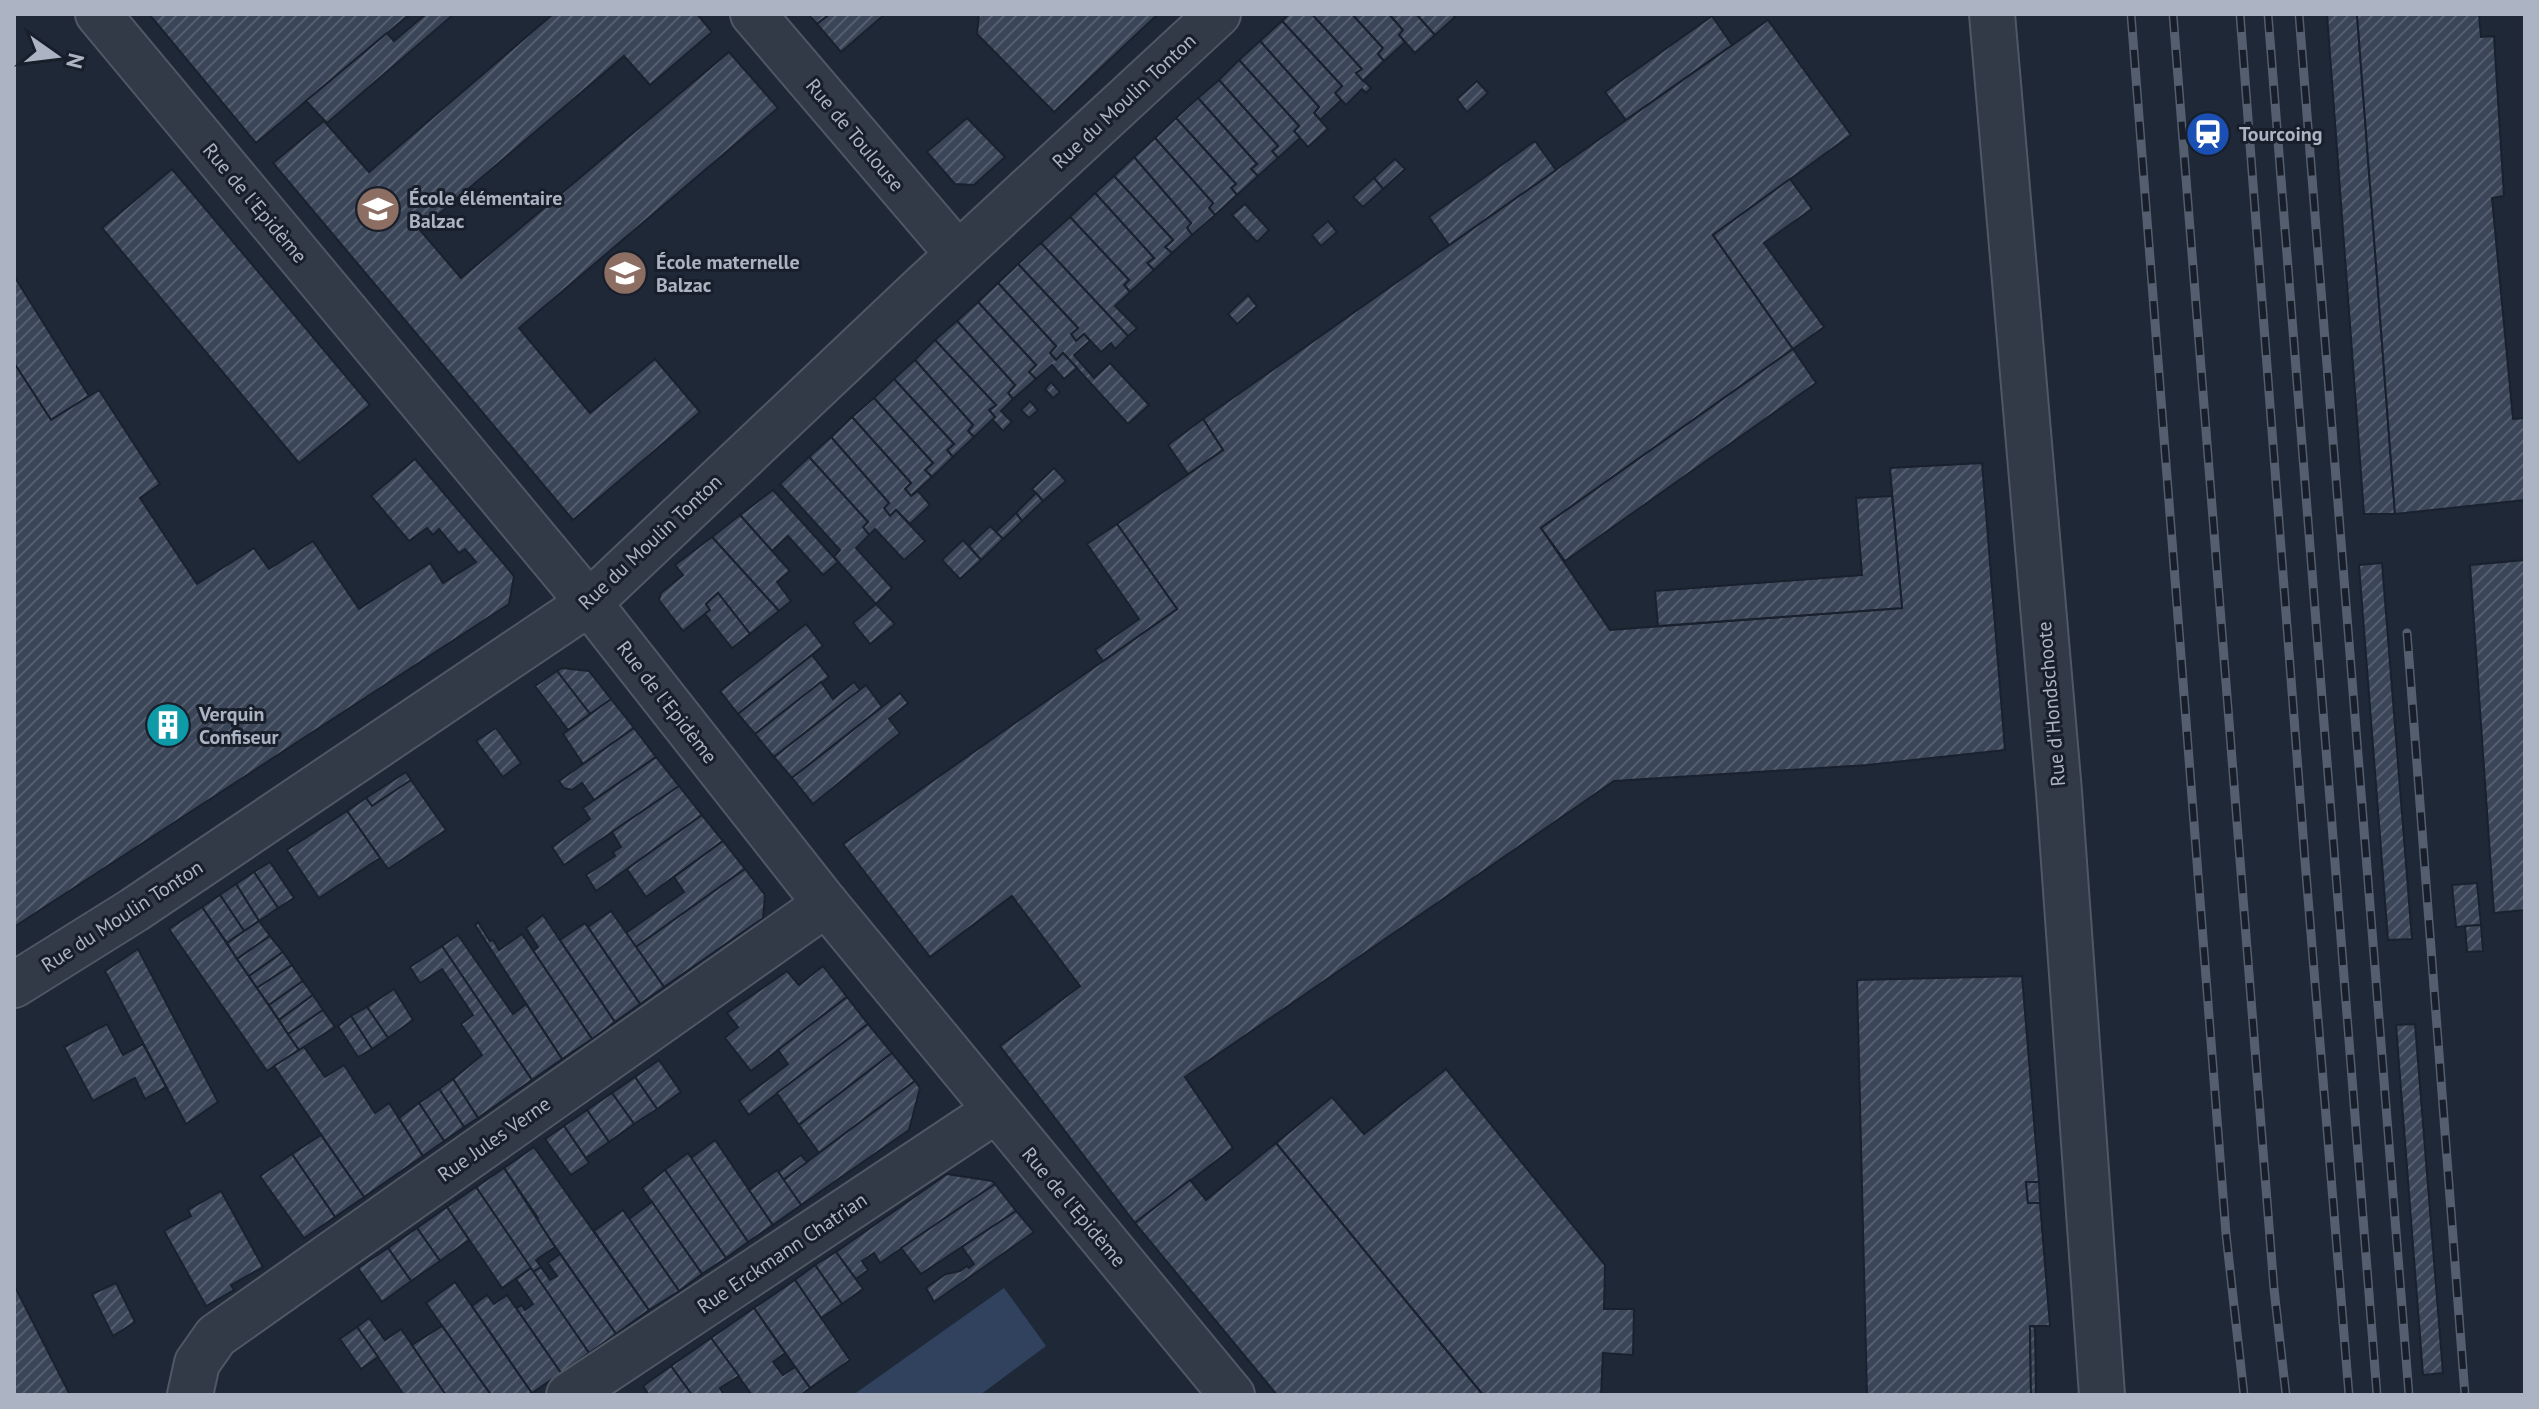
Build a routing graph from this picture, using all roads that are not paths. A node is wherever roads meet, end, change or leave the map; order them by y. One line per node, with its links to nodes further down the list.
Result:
1 (98, 14): 6 (street, Rue de l'Epidème)
2 (753, 14): 5 (street, Rue de Toulouse)
3 (1218, 14): 5 (street, Rue du Moulin Tonton)
4 (1992, 14): 13 (street, Rue d'Hondschoote)
5 (958, 254): 6 (street, Rue du Moulin Tonton)
6 (589, 603): 7 (street, Rue de l'Epidème); 8 (street, Rue du Moulin Tonton)
7 (826, 904): 9 (street, Rue de l'Epidème); 10 (street, Rue Jules Verne)
8 (14, 985)
9 (995, 1111): 11 (street, Rue Erckmann Chatrian); 12 (street, Rue de l'Epidème)
10 (190, 1395)
11 (569, 1395)
12 (1232, 1395)
13 (2102, 1395)

